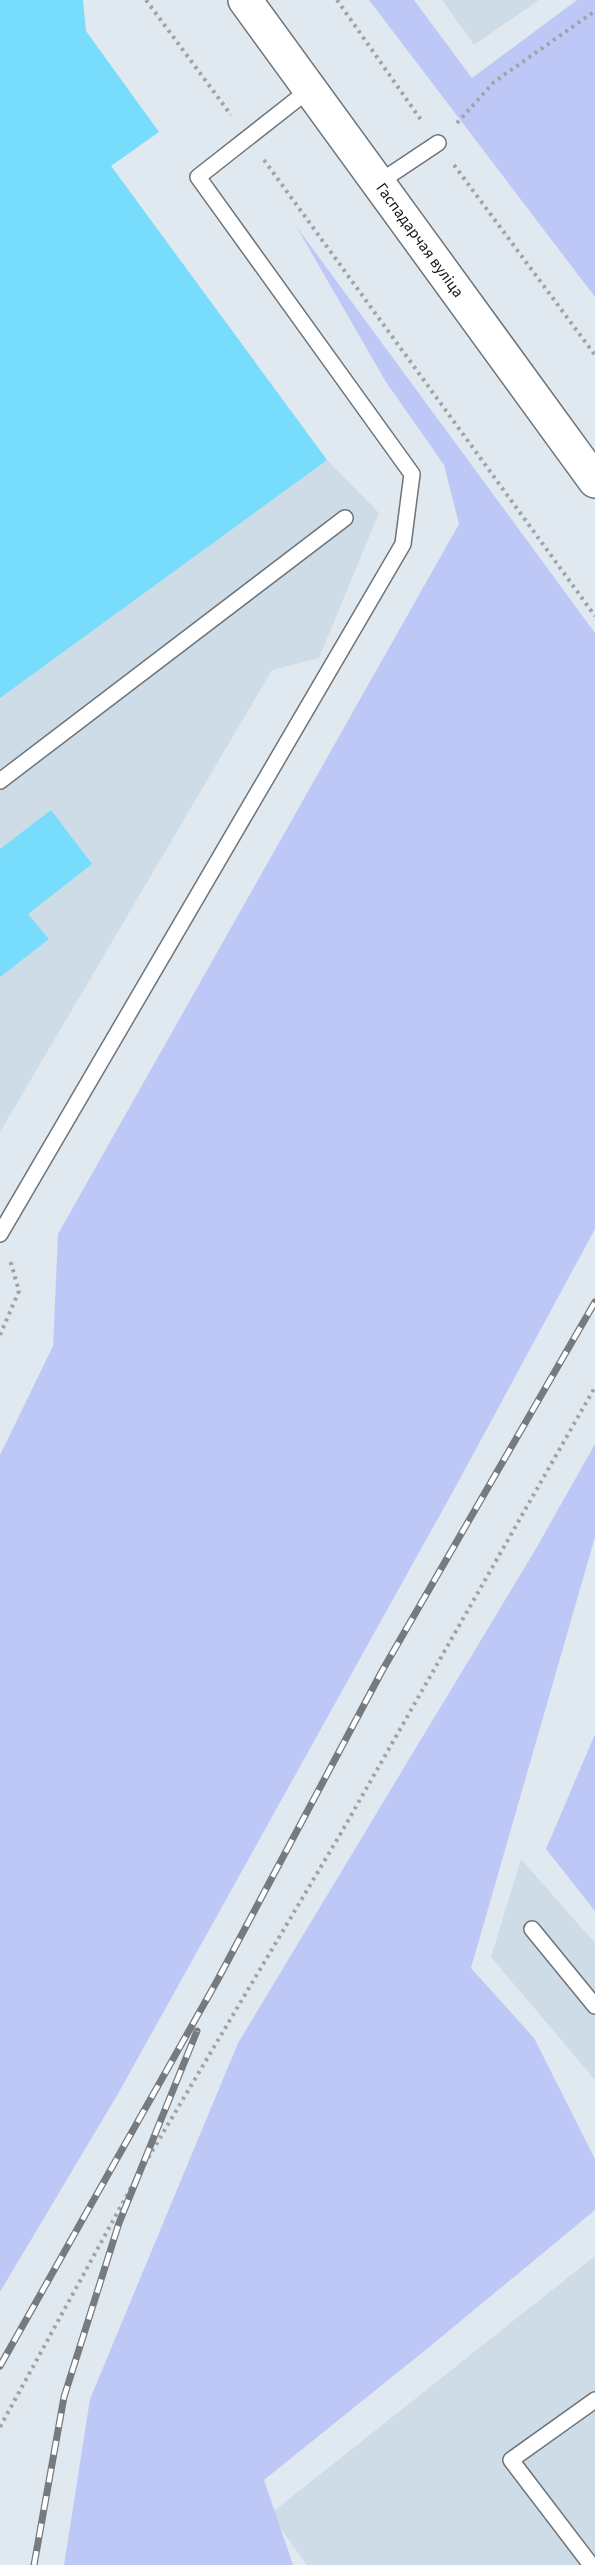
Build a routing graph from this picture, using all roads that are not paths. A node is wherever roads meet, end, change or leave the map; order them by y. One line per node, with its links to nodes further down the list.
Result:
1 (244, 0): 2 (street, Гаспадарчая вуліца)
2 (310, 89): 4 (street, Гаспадарчая вуліца); 8 (lane)
3 (438, 143): 4 (lane)
4 (378, 183): 5 (street, Гаспадарчая вуліца)
5 (595, 481)
6 (345, 518): 7 (lane)
7 (0, 781)
8 (1, 1232)
9 (532, 1929): 10 (lane)
10 (595, 2006)
11 (595, 2400): 12 (lane)
12 (591, 2565)

